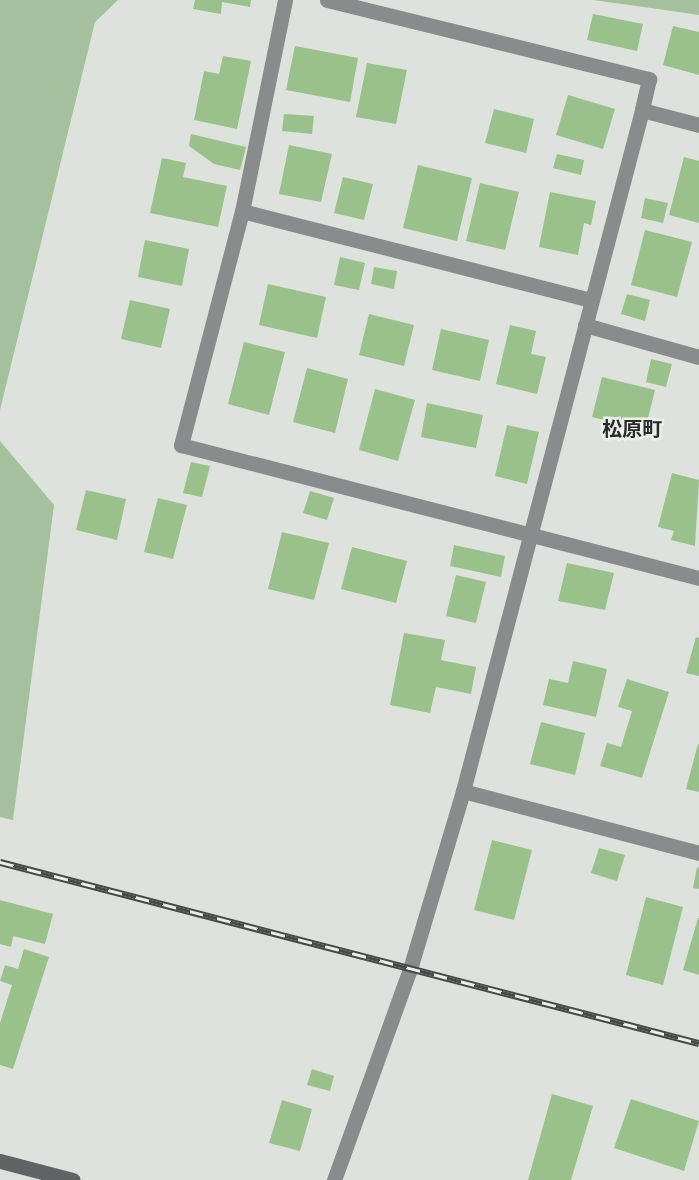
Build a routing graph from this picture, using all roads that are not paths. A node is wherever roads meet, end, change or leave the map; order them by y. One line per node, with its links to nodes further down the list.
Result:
1 (285, 0): 5 (street)
2 (327, 0): 3 (street)
3 (642, 110): 4 (street); 6 (street)
4 (699, 125)
5 (242, 211): 6 (street); 9 (street)
6 (592, 300): 7 (street)
7 (585, 325): 8 (street); 9 (street)
8 (699, 357)
9 (531, 535): 10 (street); 11 (street)
10 (699, 578)
11 (463, 791): 12 (street); 15 (street)
12 (699, 853)
13 (0, 1161): 14 (main road)
14 (73, 1180)
15 (334, 1180)

